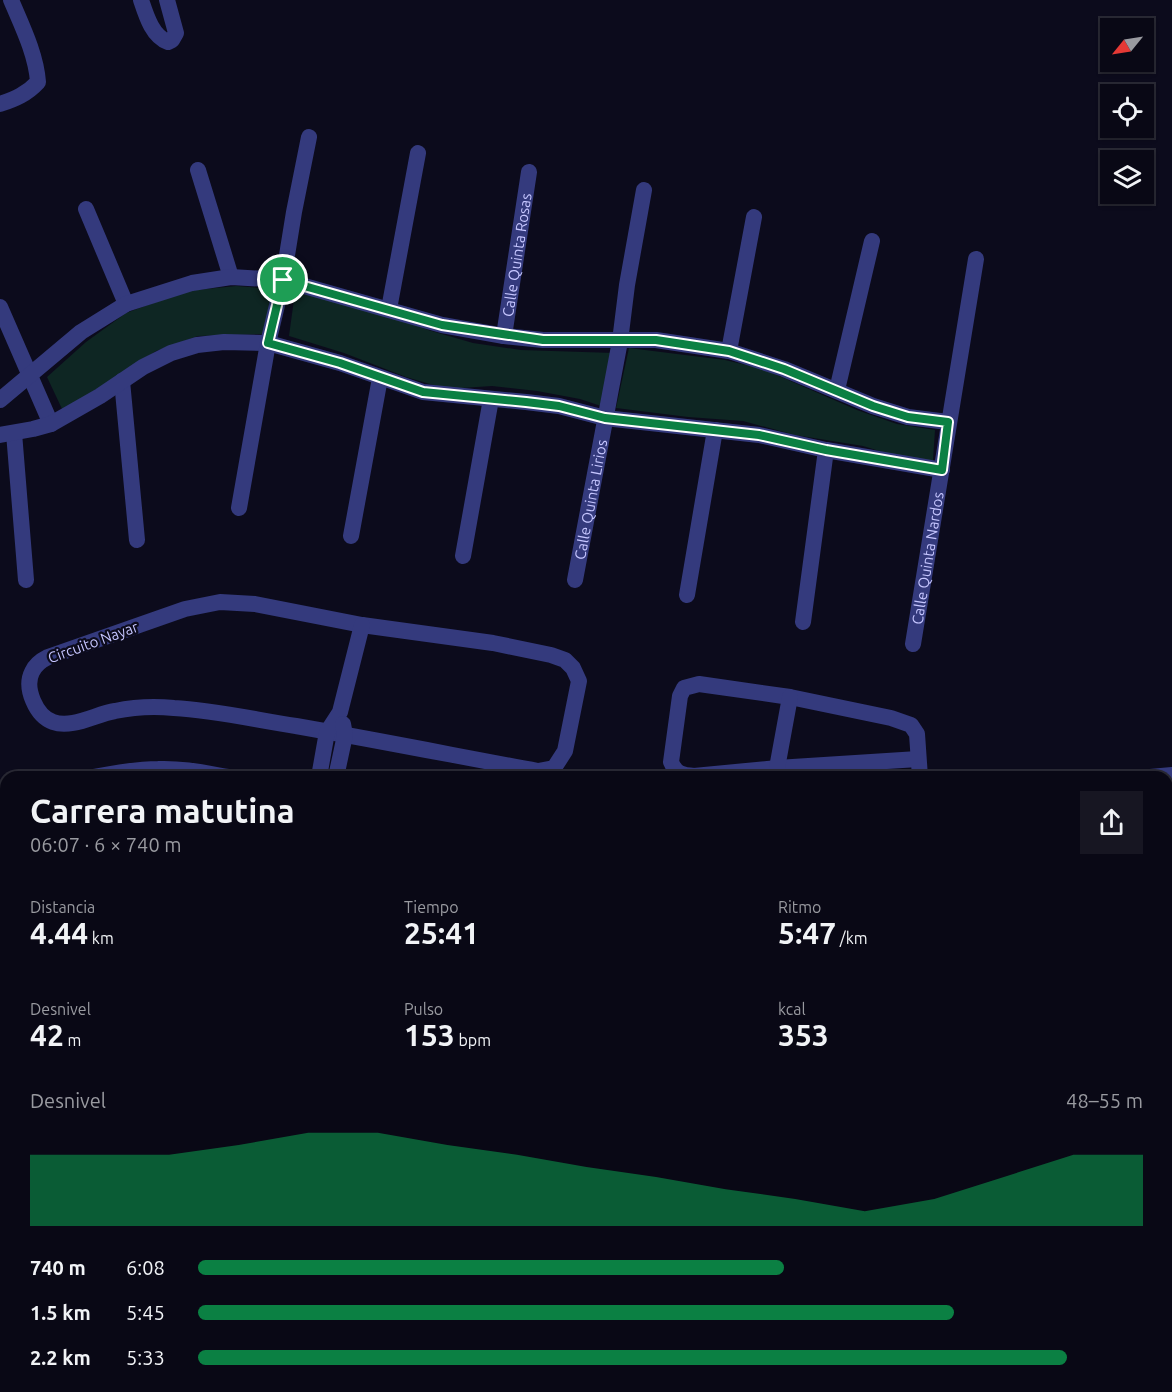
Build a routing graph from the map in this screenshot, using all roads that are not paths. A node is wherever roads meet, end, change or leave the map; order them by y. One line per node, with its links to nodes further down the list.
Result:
1 (11, 0): 4 (street)
2 (141, 0): 3 (street)
3 (167, 0)
4 (0, 104)
5 (309, 137): 15 (street)
6 (418, 153): 18 (street)
7 (198, 170): 14 (street)
8 (529, 172): 19 (street, Calle Quinta Rosas)
9 (644, 190): 20 (street, Calle Quinta Lirios)
10 (86, 209): 16 (street)
11 (754, 217): 22 (street)
12 (872, 241): 26 (street)
13 (976, 259): 30 (street, Calle Quinta Nardos)
14 (231, 277): 15 (street); 16 (street)
15 (283, 280): 18 (street); 21 (street)
16 (126, 304): 23 (street)
17 (0, 307): 23 (street)
18 (389, 309): 19 (street)
19 (504, 336): 20 (street)
20 (620, 341): 22 (street); 29 (street, Calle Quinta Lirios)
21 (268, 343): 24 (street); 25 (street); 36 (street)
22 (729, 351): 26 (street)
23 (30, 375): 28 (street); 31 (street)
24 (380, 378): 27 (street); 37 (street)
25 (122, 381): 31 (street); 38 (street)
26 (837, 390): 30 (street)
27 (491, 399): 29 (street); 39 (street)
28 (0, 400)
29 (605, 418): 32 (street); 41 (street, Calle Quinta Lirios)
30 (948, 422): 35 (street, Calle Quinta Nardos)
31 (51, 424): 33 (street)
32 (715, 430): 34 (street); 42 (street)
33 (7, 434): 40 (street)
34 (826, 450): 35 (street); 43 (street)
35 (942, 470): 45 (street, Calle Quinta Nardos)
36 (239, 508)
37 (351, 536)
38 (137, 540)
39 (463, 556)
40 (26, 580)
41 (575, 580)
42 (687, 595)
43 (803, 622)
44 (362, 624): 47 (street); 48 (street, Circuito Nayar); 49 (street, Circuito Nayar)
45 (913, 644)
46 (789, 697): 50 (street); 51 (street); 56 (street)
47 (340, 712): 48 (street); 49 (street)
48 (327, 732): 49 (street, Circuito Nayar); 54 (street)
49 (345, 735): 55 (street)
50 (918, 759): 51 (street); 58 (street)
51 (777, 768): 57 (street)
52 (127, 771): 53 (street)
53 (177, 771)
54 (320, 771)
55 (337, 771)
56 (676, 771)
57 (746, 771)
58 (919, 771)

